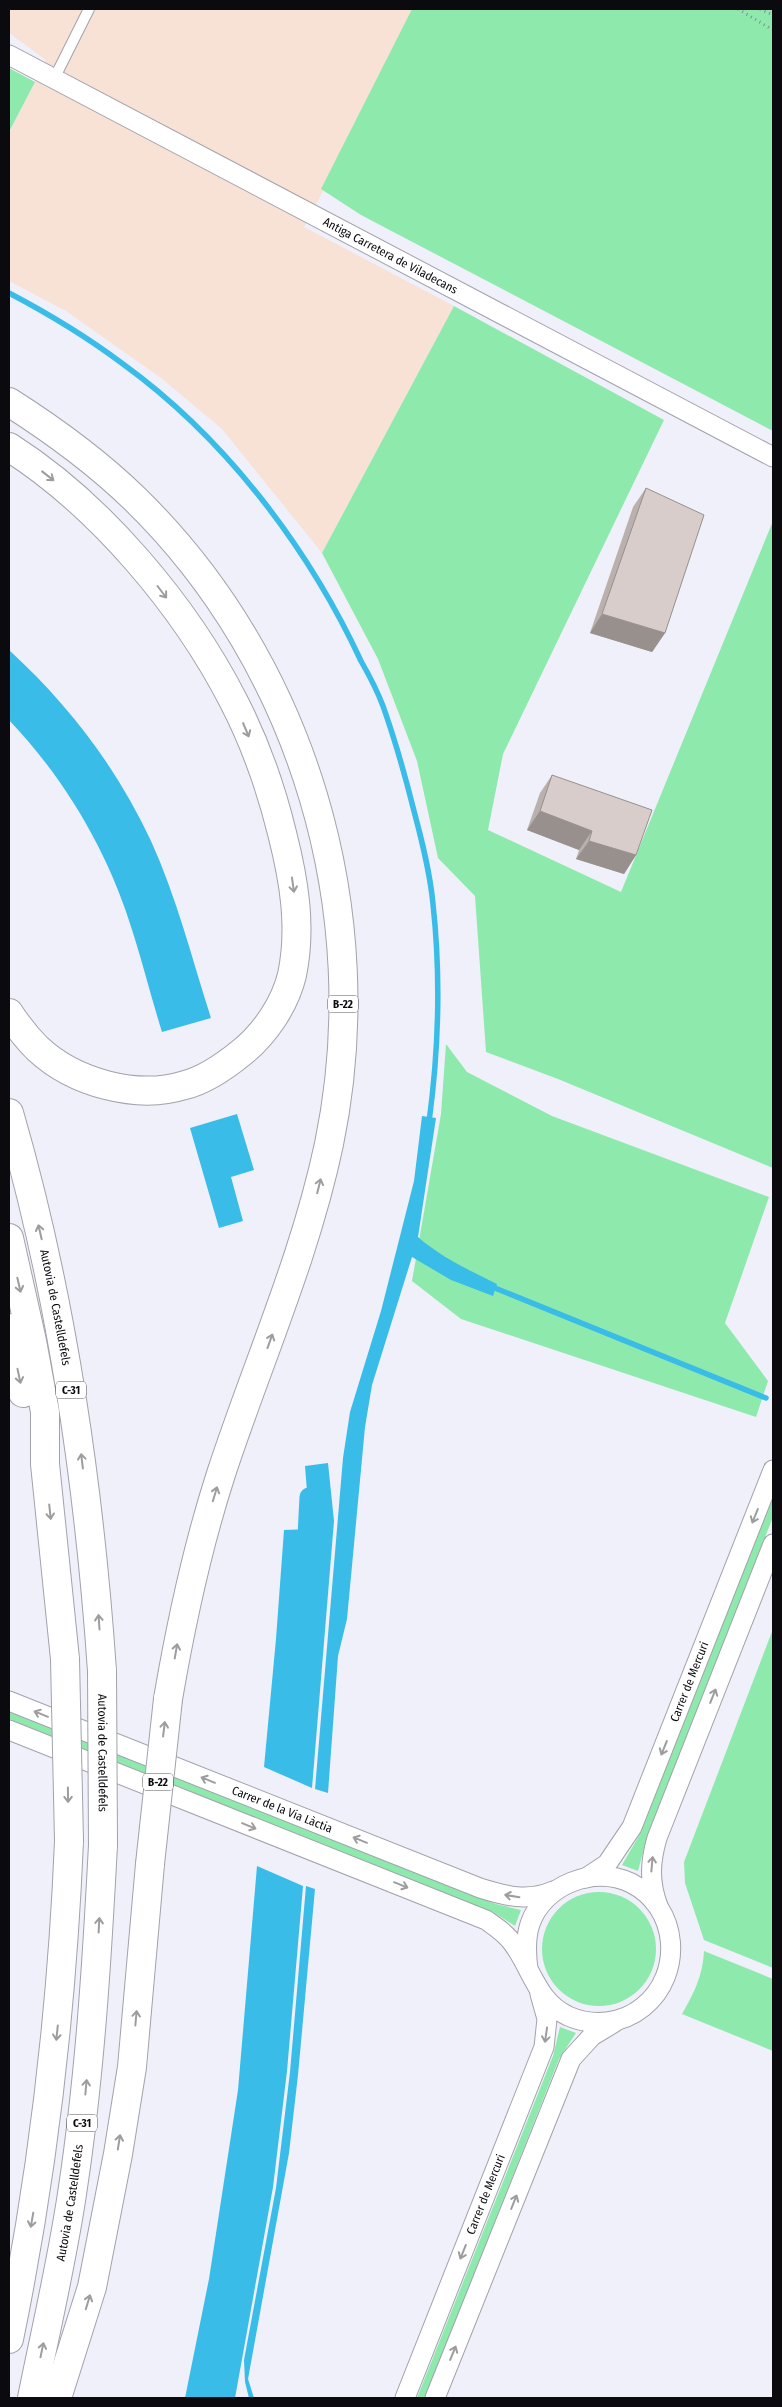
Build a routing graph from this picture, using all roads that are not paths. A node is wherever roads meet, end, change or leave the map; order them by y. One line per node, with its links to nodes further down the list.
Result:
1 (89, 9): 3 (lane)
2 (9, 55): 3 (street, Antiga Carretera de Viladecans)
3 (54, 79): 6 (street, Antiga Carretera de Viladecans)
4 (9, 402): 24 (highway, B-22, one-way to 4, bridge)
5 (9, 447): 7 (highway, one-way to 7)
6 (773, 457)
7 (9, 1013)
8 (9, 1114): 23 (highway, Autovia de Castelldefels / C-31, one-way to 8, bridge)
9 (9, 1238): 11 (highway, C-31, one-way to 11)
10 (9, 1328): 11 (highway, one-way to 11)
11 (45, 1464): 22 (highway, C-31, one-way to 22, bridge)
12 (773, 1470): 16 (street, Carrer de Mercuri, one-way to 16)
13 (773, 1544): 18 (street, one-way to 13)
14 (9, 1701): 17 (street, Carrer de la Via Làctia, one-way to 14)
15 (9, 1730): 19 (street, one-way to 19)
16 (585, 1878): 17 (street); 18 (street)
17 (559, 1888): 19 (street)
18 (660, 1911): 21 (street)
19 (528, 1969): 20 (street)
20 (537, 1988): 21 (street); 25 (street, Carrer de Mercuri, one-way to 25)
21 (619, 2020): 26 (street, one-way to 21)
22 (9, 2338)
23 (32, 2398)
24 (58, 2398)
25 (406, 2398)
26 (435, 2398)

